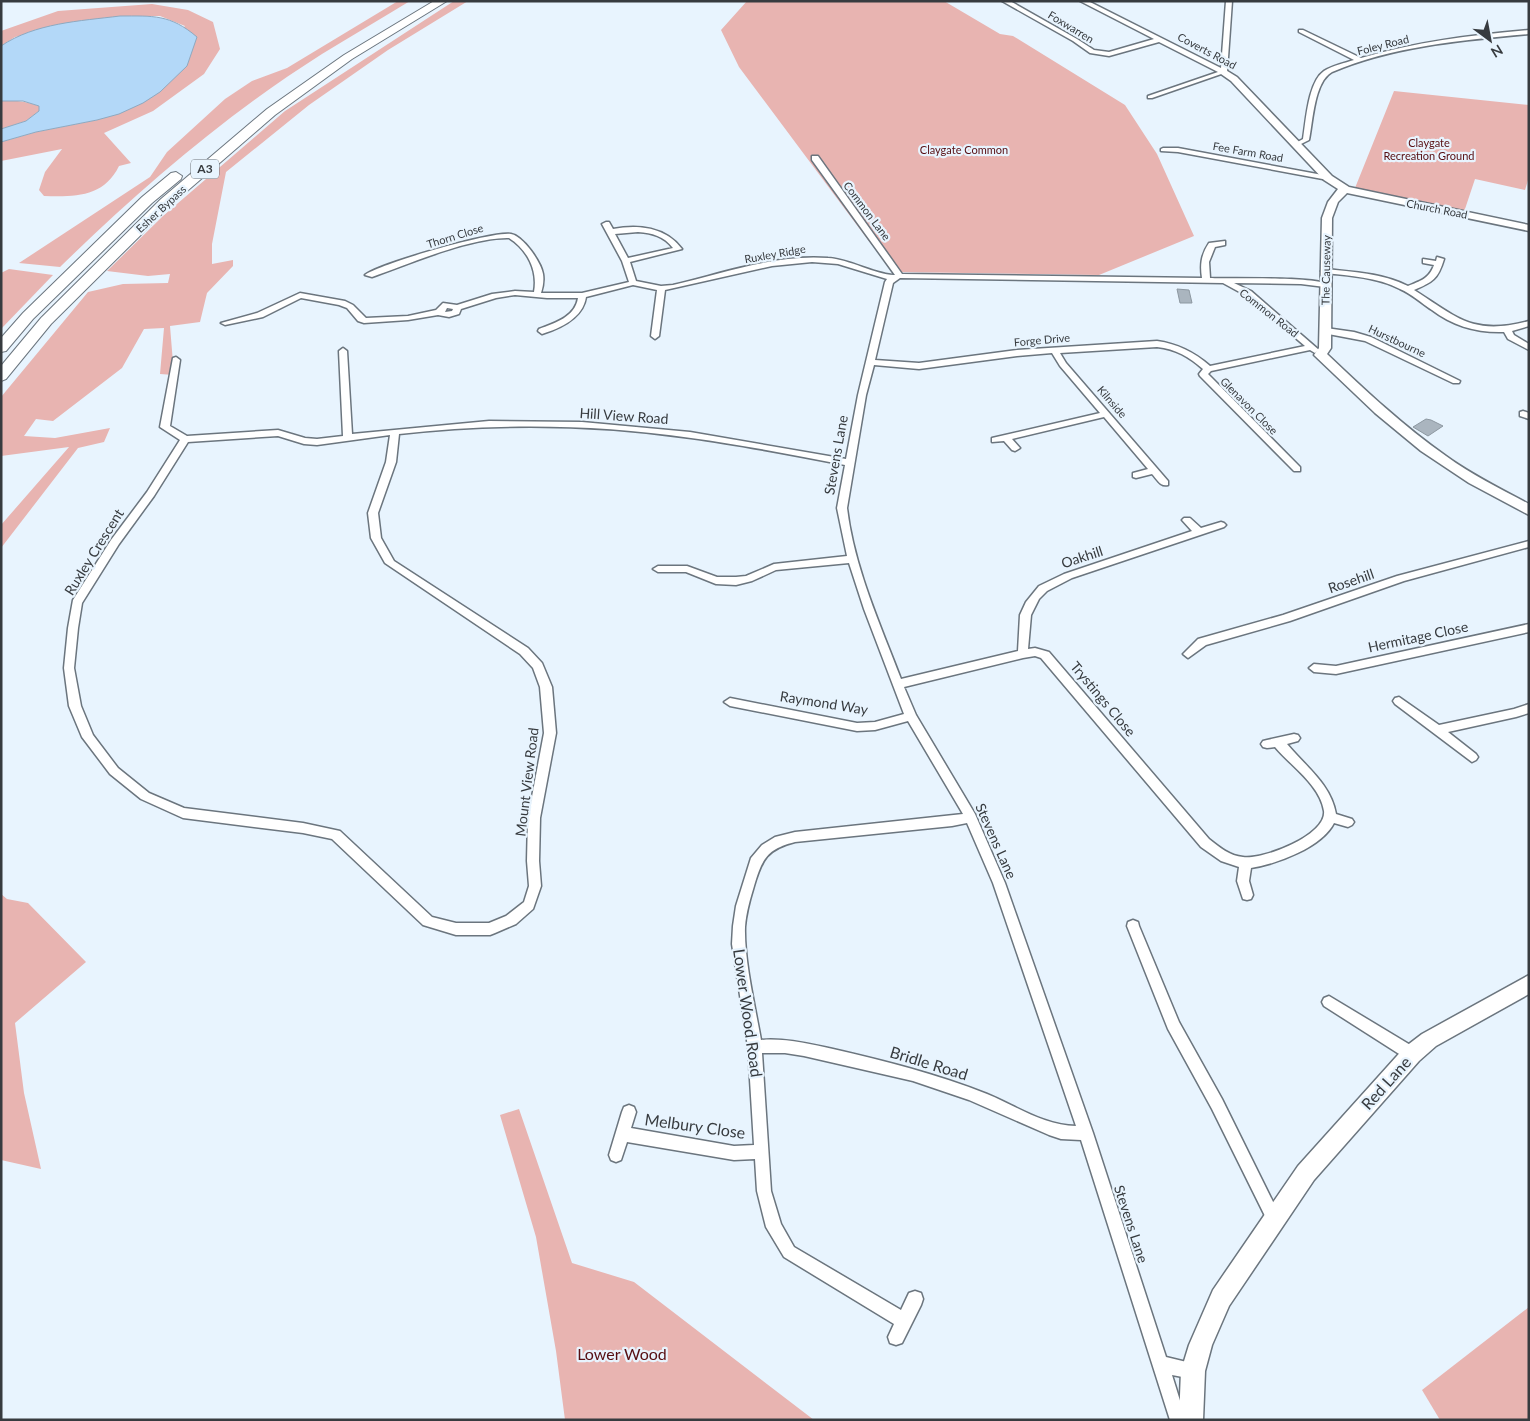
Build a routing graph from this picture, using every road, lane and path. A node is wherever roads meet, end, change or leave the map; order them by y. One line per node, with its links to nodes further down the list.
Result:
1 (424, 1): 40 (highway, Esher Bypass / A3)
2 (442, 1): 48 (highway, Esher Bypass / A3)
3 (1005, 1): 8 (street, Foxwarren)
4 (1083, 1): 8 (street, Coverts Road)
5 (1229, 1): 10 (street)
6 (1301, 31): 9 (street)
7 (1528, 33): 9 (street, Foley Road)
8 (1159, 40): 10 (street, Coverts Road)
9 (1359, 60): 12 (street, Foley Road)
10 (1224, 72): 11 (street); 12 (street, Coverts Road)
11 (1150, 97)
12 (1297, 144): 15 (street, Coverts Road)
13 (1163, 150): 15 (street, Fee Farm Road)
14 (815, 158): 25 (street, Common Lane)
15 (1328, 178): 16 (street, Coverts Road)
16 (1345, 188): 18 (street, Church Road); 23 (street, The Causeway)
17 (606, 224): 19 (street)
18 (1529, 228)
19 (611, 232): 21 (street); 21 (street)
20 (1222, 243): 26 (street)
21 (626, 260): 28 (street)
22 (1426, 261): 31 (street)
23 (1325, 271): 29 (street, The Causeway); 31 (street)
24 (369, 275): 32 (street, Thorn Close)
25 (897, 277): 26 (street, Common Road); 30 (street, Ruxley Ridge); 46 (street, Stevens Lane)
26 (1208, 281): 27 (street, Common Road)
27 (1225, 281): 29 (street); 44 (street, Common Road)
28 (633, 283): 30 (street, Ruxley Ridge); 33 (street, Ruxley Ridge)
29 (1325, 285): 36 (street, The Causeway)
30 (661, 288): 39 (street)
31 (1408, 289): 37 (street)
32 (537, 295): 33 (street, Ruxley Ridge); 34 (street, Ruxley Ridge)
33 (582, 295): 38 (street)
34 (225, 323)
35 (1529, 324): 37 (street)
36 (1326, 330): 44 (street, The Causeway); 49 (street, Hurstbourne)
37 (1507, 330): 41 (street)
38 (542, 331)
39 (655, 336)
40 (1, 348)
41 (1529, 348)
42 (1054, 350): 46 (street, Forge Drive); 47 (street, Forge Drive); 50 (street, Kilnside)
43 (343, 351): 52 (street)
44 (1316, 351): 47 (street, Glenavon Close); 62 (street, Common Road)
45 (176, 360): 54 (street)
46 (871, 362): 57 (street, Stevens Lane)
47 (1208, 369): 59 (street, Glenavon Close)
48 (1, 376)
49 (1456, 381)
50 (1106, 414): 53 (street); 58 (street, Kilnside)
51 (395, 432): 52 (street); 57 (street, Hill View Road); 87 (street, Mount View Road)
52 (348, 438): 54 (street)
53 (1007, 438): 55 (street); 56 (street)
54 (185, 439): 87 (street, Ruxley Crescent)
55 (995, 440)
56 (1015, 448)
57 (849, 463): 67 (street, Stevens Lane)
58 (1154, 470): 60 (street); 61 (street, Kilnside)
59 (1297, 470)
60 (1136, 475)
61 (1164, 483)
62 (1529, 510)
63 (1187, 520): 65 (street)
64 (1221, 525): 65 (street, Oakhill)
65 (1199, 532): 70 (street, Oakhill)
66 (1529, 544): 71 (street, Rosehill)
67 (853, 559): 68 (street); 73 (street, Stevens Lane)
68 (658, 568)
69 (1529, 628): 72 (street, Hermitage Close)
70 (1023, 654): 73 (street, Trystings Close); 86 (street, Trystings Close)
71 (1188, 654)
72 (1314, 668)
73 (897, 684): 77 (street, Stevens Lane)
74 (1399, 701): 78 (street)
75 (730, 702): 77 (street, Raymond Way)
76 (1529, 708): 78 (street)
77 (911, 716): 83 (street, Stevens Lane)
78 (1438, 730): 82 (street)
79 (1294, 738): 80 (street)
80 (1279, 742): 81 (street); 84 (street)
81 (1266, 744)
82 (1472, 757)
83 (971, 817): 92 (street, Lower Wood Road); 95 (street, Stevens Lane)
84 (1329, 817): 85 (street); 86 (street, Trystings Close)
85 (1348, 822)
86 (1246, 863): 88 (street)
87 (387, 882)
88 (1247, 895)
89 (1133, 926): 99 (street)
90 (1529, 983): 93 (street, Red Lane)
91 (1329, 1002): 93 (street)
92 (755, 1047): 95 (street, Bridle Road); 97 (street, Lower Wood Road)
93 (1412, 1054): 99 (street, Red Lane)
94 (629, 1112): 96 (street, Melbury Close)
95 (1086, 1133): 103 (street, Stevens Lane)
96 (624, 1134): 97 (street, Melbury Close); 98 (street, Melbury Close)
97 (762, 1152): 101 (street, Lower Wood Road)
98 (616, 1155)
99 (1274, 1219): 104 (street, Red Lane)
100 (915, 1299): 101 (street)
101 (904, 1321): 102 (street)
102 (896, 1337)
103 (1160, 1364): 104 (street); 105 (street, Stevens Lane)
104 (1193, 1371): 106 (street, Red Lane)
105 (1178, 1420)
106 (1191, 1420)

